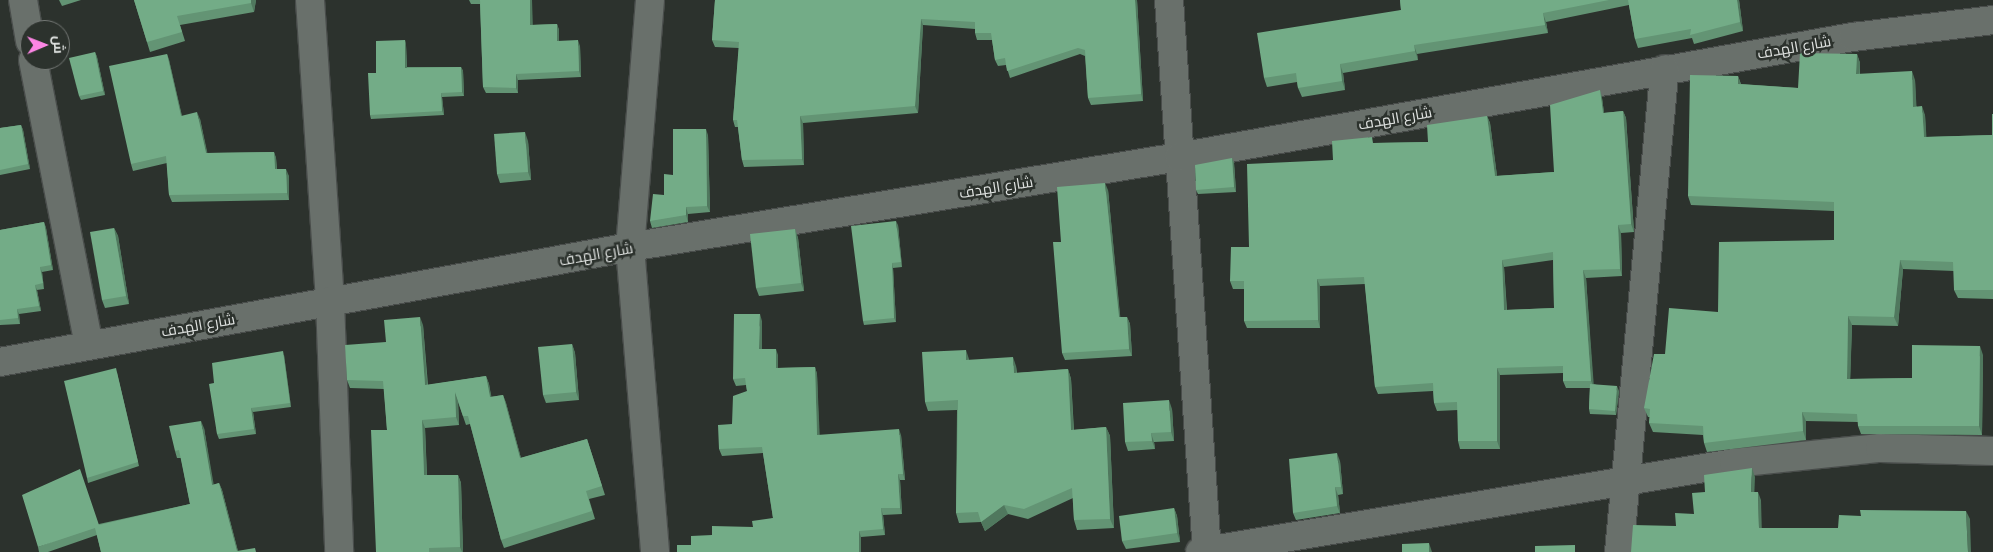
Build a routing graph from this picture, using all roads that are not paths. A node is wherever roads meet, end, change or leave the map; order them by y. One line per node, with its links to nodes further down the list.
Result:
1 (22, 0): 5 (street)
2 (310, 0): 11 (street)
3 (650, 0): 10 (street)
4 (1169, 0): 9 (street)
5 (26, 20)
6 (1993, 20): 7 (street, شارع الهدف)
7 (1665, 69): 9 (street, شارع الهدف); 15 (street)
8 (35, 70): 12 (street)
9 (1179, 157): 10 (street, شارع الهدف); 18 (street)
10 (630, 247): 11 (street, شارع الهدف); 17 (street)
11 (330, 301): 12 (street, شارع الهدف); 16 (street)
12 (89, 345): 13 (street, شارع الهدف)
13 (0, 362)
14 (1993, 451): 15 (street)
15 (1624, 483): 18 (street); 19 (street)
16 (339, 552)
17 (655, 552)
18 (1204, 552)
19 (1619, 552)

